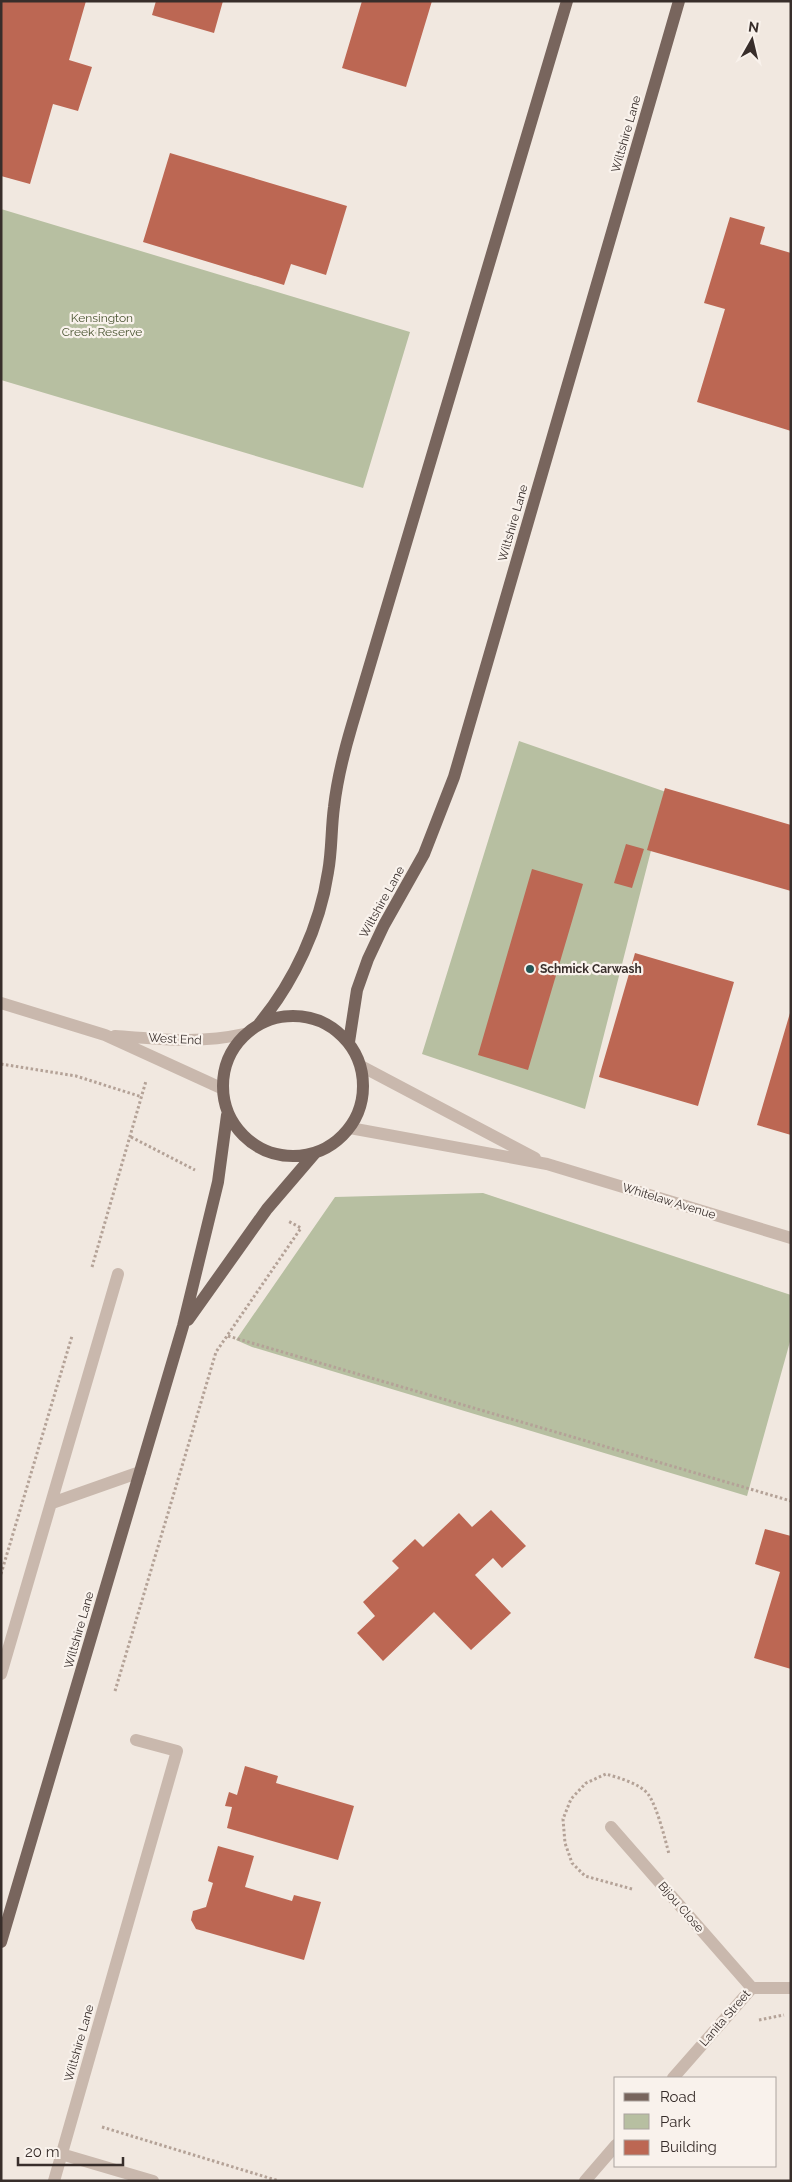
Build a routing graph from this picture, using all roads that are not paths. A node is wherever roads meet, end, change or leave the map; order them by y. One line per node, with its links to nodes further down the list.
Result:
1 (567, 1): 4 (main road)
2 (679, 1): 7 (main road, Wiltshire Lane)
3 (1, 1004): 6 (street, West End)
4 (259, 1024): 5 (main road); 7 (main road)
5 (244, 1034): 6 (street, West End); 9 (main road)
6 (105, 1035): 9 (street, West End)
7 (349, 1042): 8 (main road)
8 (361, 1066): 11 (main road); 13 (street, Whitelaw Avenue)
9 (222, 1088): 10 (main road)
10 (228, 1115): 12 (main road); 16 (main road, Wiltshire Lane)
11 (350, 1128): 12 (main road); 13 (street, Whitelaw Avenue)
12 (315, 1153): 16 (main road, Wiltshire Lane)
13 (546, 1164): 14 (street, Whitelaw Avenue)
14 (791, 1238)
15 (118, 1274): 18 (street)
16 (183, 1326): 17 (main road, Wiltshire Lane)
17 (140, 1472): 18 (street); 22 (main road, Wiltshire Lane)
18 (52, 1503): 19 (street)
19 (1, 1674)
20 (136, 1740): 27 (street, Wiltshire Lane)
21 (611, 1827): 23 (street, Bijou Close)
22 (1, 1942)
23 (752, 1988): 24 (street, Lanita Street); 25 (street, Lanita Street)
24 (791, 1988)
25 (674, 2077)
26 (614, 2147): 30 (street)
27 (61, 2154): 28 (street, Wiltshire Lane); 29 (street)
28 (54, 2181)
29 (153, 2181)
30 (584, 2181)

